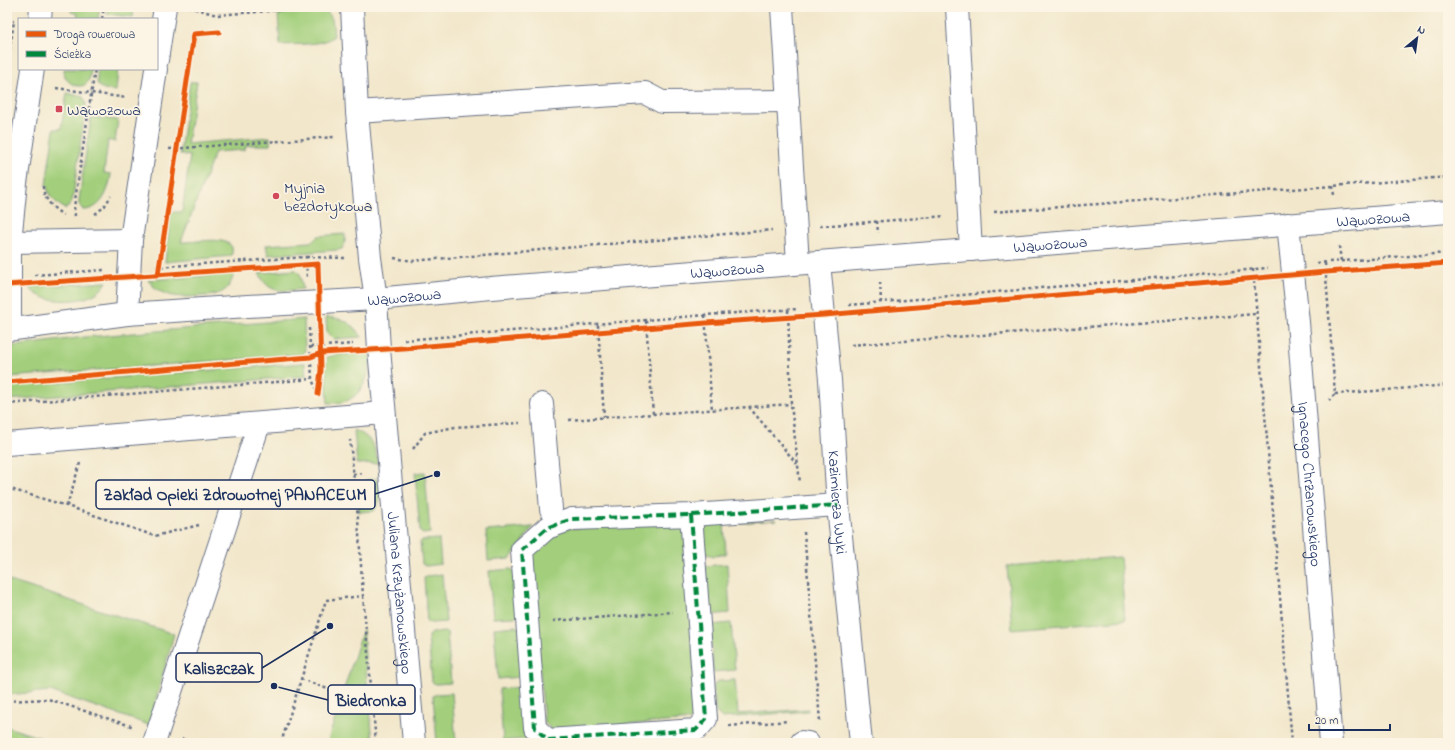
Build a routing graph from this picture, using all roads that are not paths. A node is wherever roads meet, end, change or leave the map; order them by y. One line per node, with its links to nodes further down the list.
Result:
1 (41, 7): 6 (street)
2 (164, 7): 7 (street)
3 (352, 7): 11 (street, Juliana Krzyżanowskiego)
4 (782, 7): 10 (street, Kazimierza Wyki)
5 (957, 7): 16 (street)
6 (40, 18)
7 (158, 52)
8 (33, 70): 15 (street)
9 (156, 70): 14 (street)
10 (788, 101): 11 (street); 17 (street, Kazimierza Wyki)
11 (357, 112): 18 (street, Juliana Krzyżanowskiego)
12 (1448, 212): 13 (street, Wąwozowa)
13 (1288, 224): 16 (street, Wąwozowa); 31 (street, Ignacego Chrzanowskiego)
14 (131, 240): 15 (street); 19 (street)
15 (10, 242): 20 (street)
16 (971, 250): 17 (street, Wąwozowa)
17 (809, 262): 18 (street, Wąwozowa); 25 (street, Kazimierza Wyki)
18 (376, 298): 19 (street, Wąwozowa); 21 (street, Juliana Krzyżanowskiego)
19 (127, 314): 20 (street, Wąwozowa)
20 (8, 329)
21 (384, 413): 23 (street); 29 (street, Juliana Krzyżanowskiego)
22 (543, 413): 26 (street)
23 (259, 424): 24 (street); 28 (street)
24 (7, 444)
25 (838, 505): 27 (street); 30 (street, Kazimierza Wyki)
26 (551, 509)
27 (691, 515): 27 (street)
28 (162, 738)
29 (414, 743)
30 (861, 743)
31 (1331, 743)

